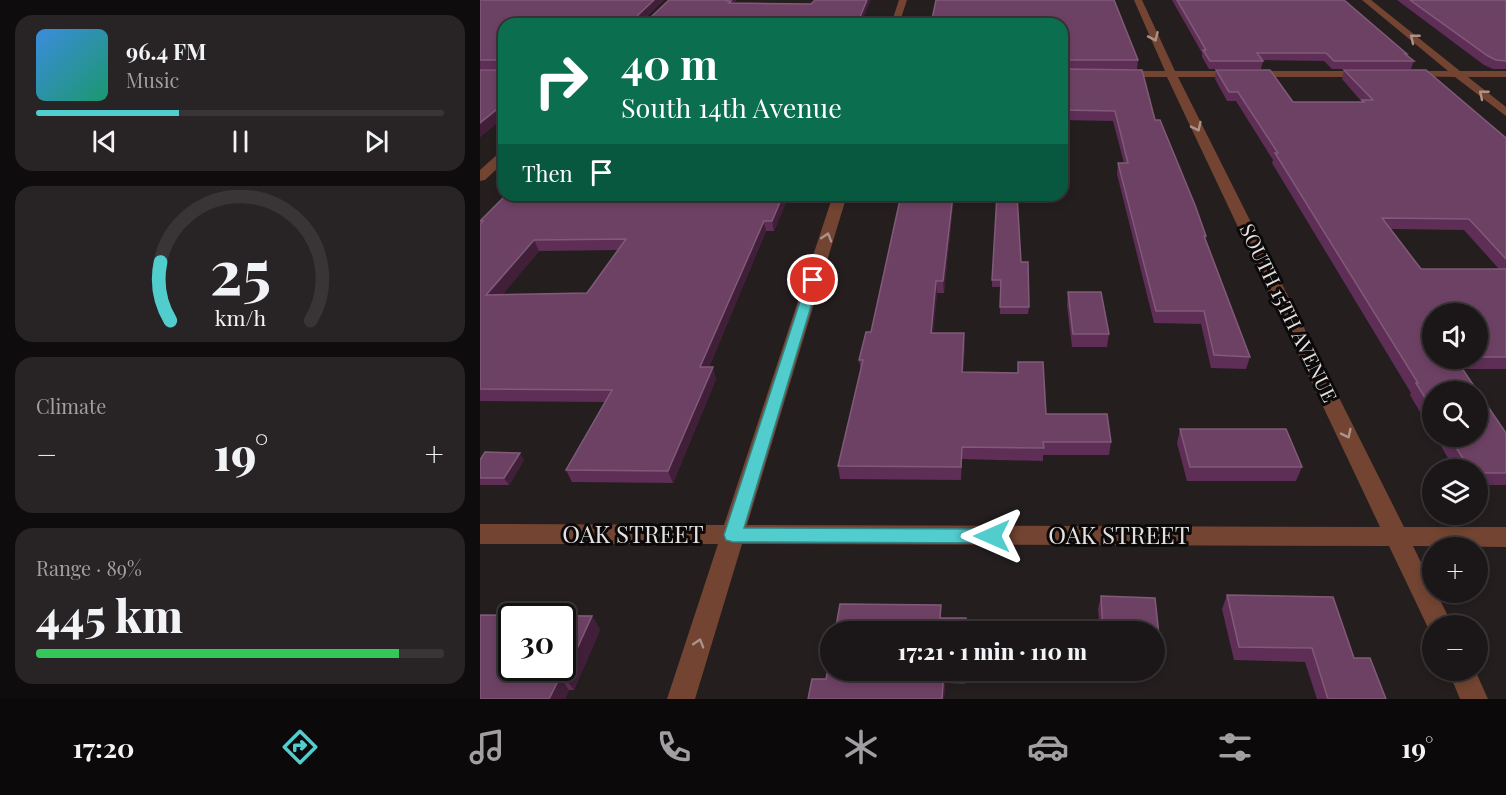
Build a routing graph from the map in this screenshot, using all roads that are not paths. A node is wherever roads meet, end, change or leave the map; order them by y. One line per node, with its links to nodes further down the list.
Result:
1 (903, 0): 4 (street)
2 (1138, 0): 6 (street, SOUTH 15TH AVENUE, one-way to 6)
3 (1366, 0): 7 (street, one-way to 3)
4 (897, 18)
5 (1106, 74): 6 (street)
6 (1171, 74): 7 (street); 15 (street, SOUTH 15TH AVENUE, one-way to 15)
7 (1459, 74): 8 (street); 9 (street, one-way to 7)
8 (1506, 74)
9 (1506, 113)
10 (498, 160): 11 (street)
11 (480, 177)
12 (838, 201): 14 (street, one-way to 12)
13 (480, 534): 14 (street, OAK STREET)
14 (733, 535): 15 (street, OAK STREET); 19 (street, one-way to 14)
15 (1398, 537): 16 (street, OAK STREET); 17 (street, SOUTH 15TH AVENUE)
16 (1506, 537)
17 (1435, 615)
18 (1466, 681): 20 (street)
19 (681, 699)
20 (1474, 699)

